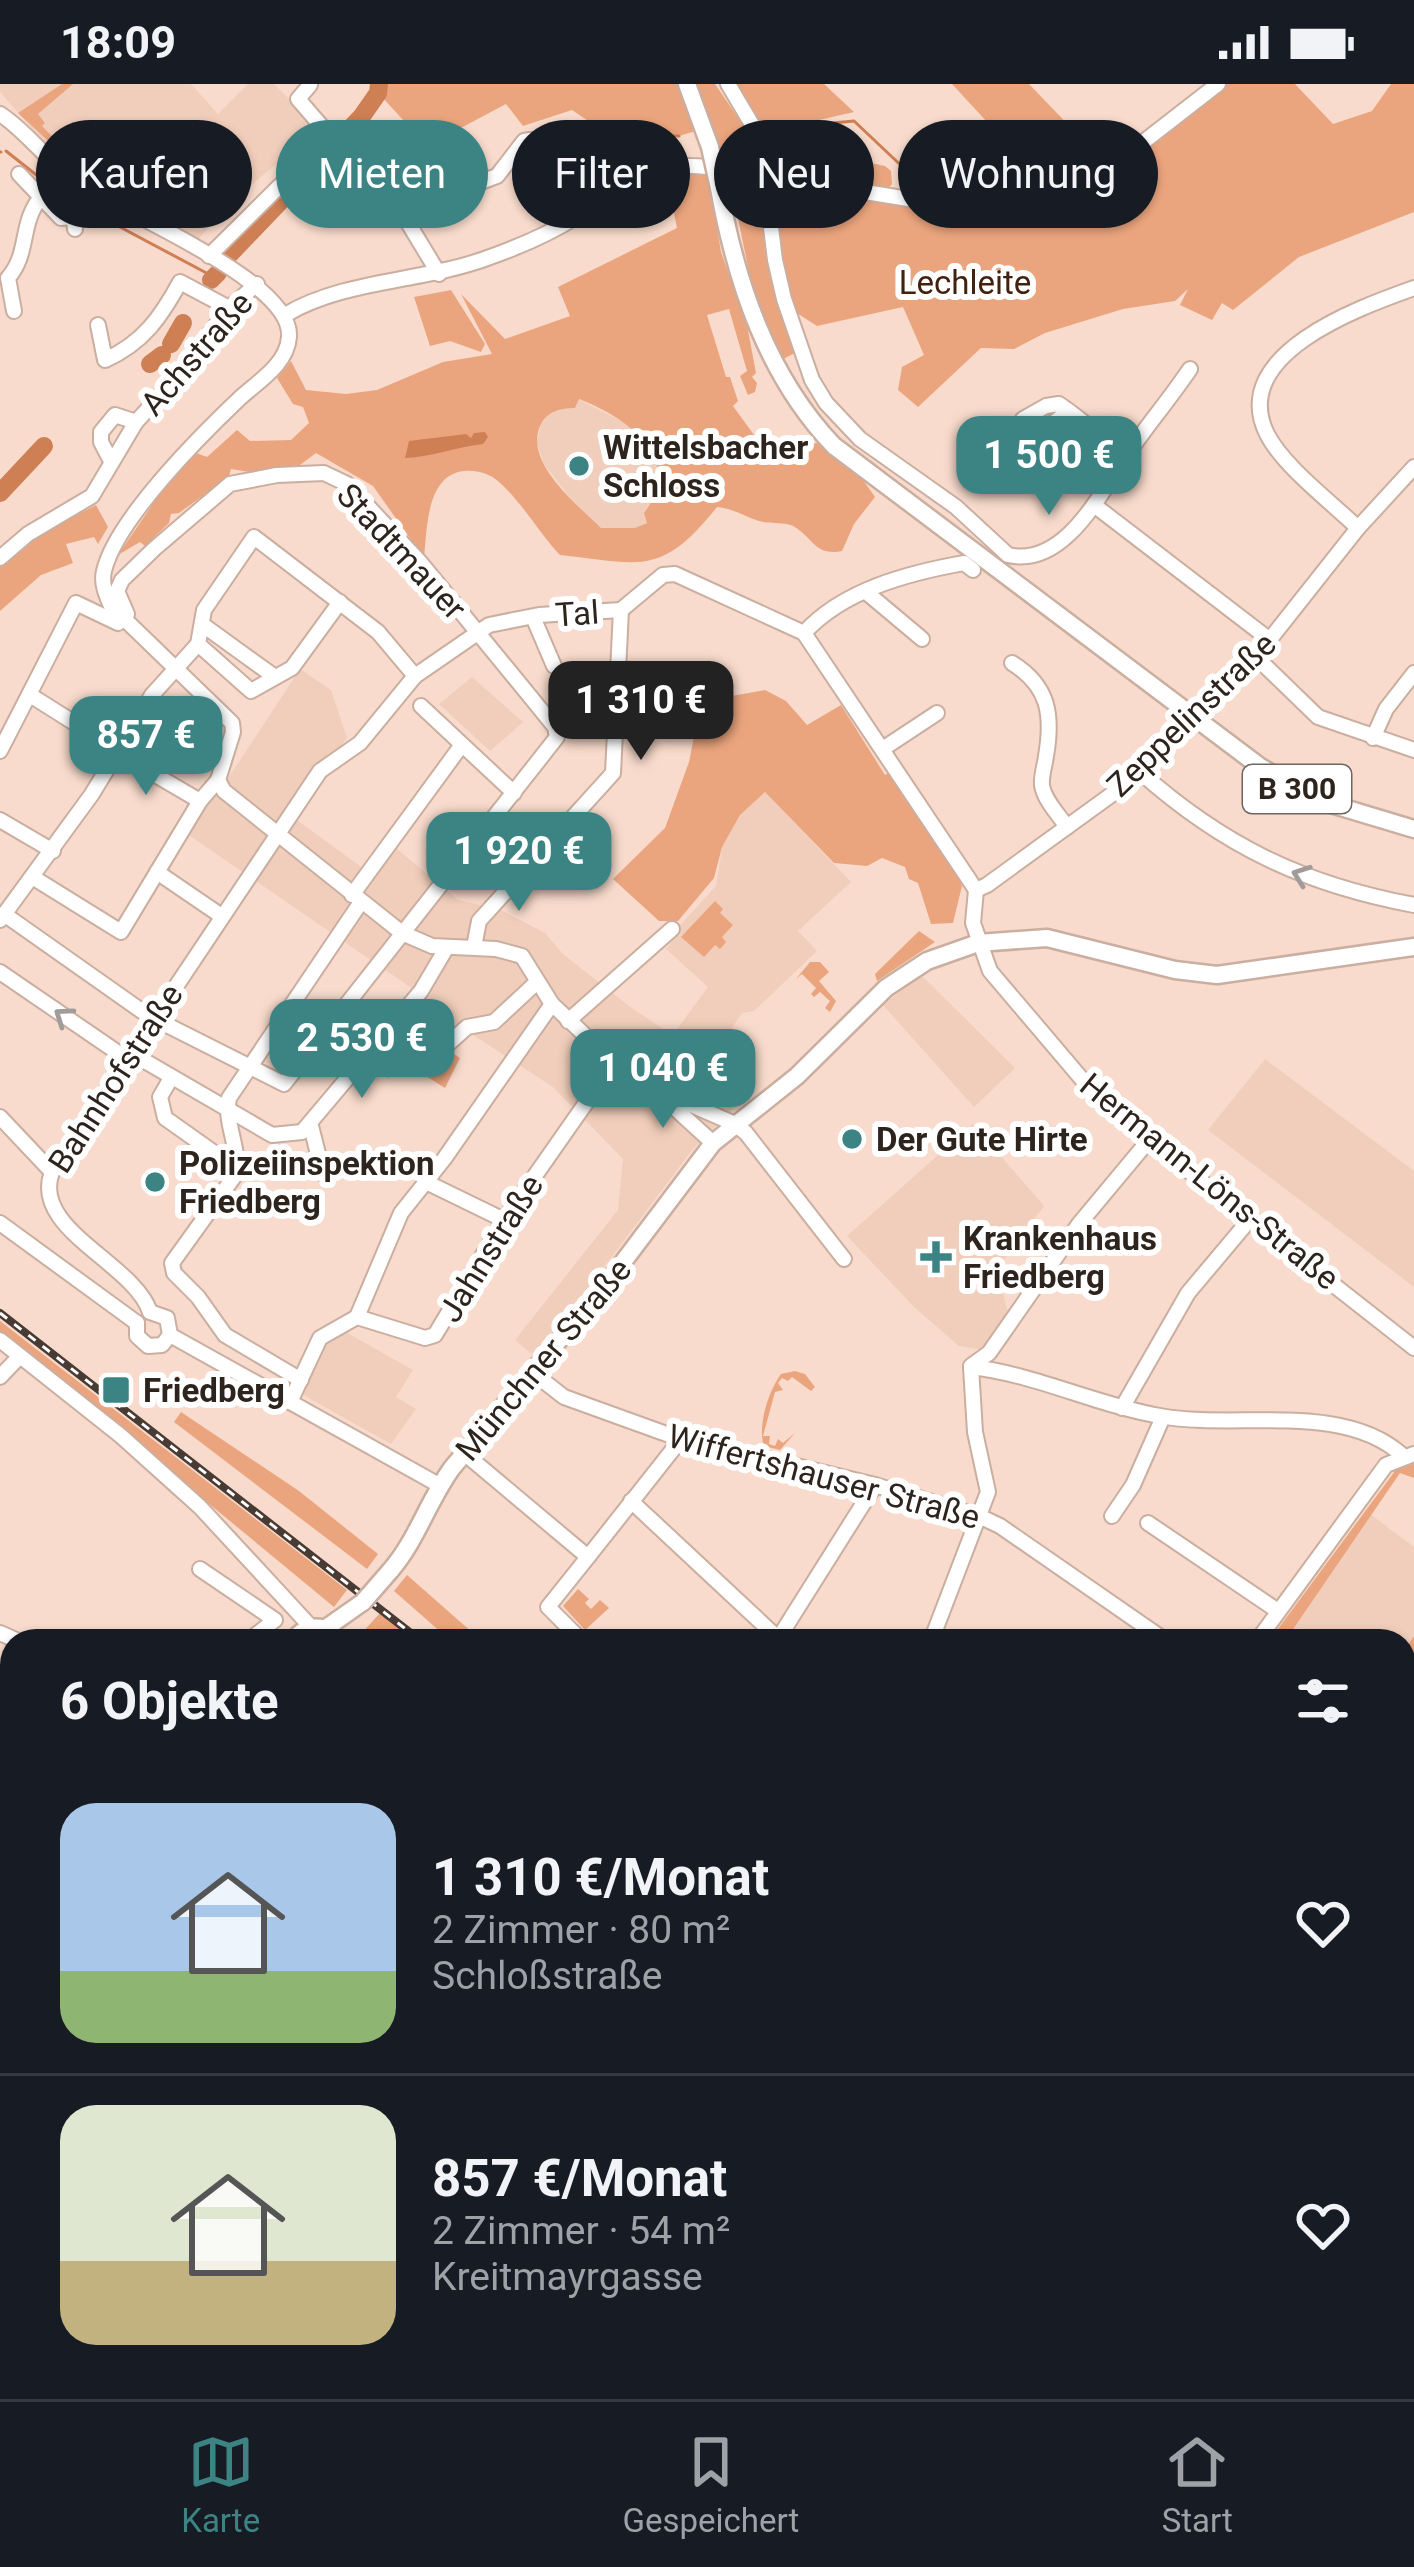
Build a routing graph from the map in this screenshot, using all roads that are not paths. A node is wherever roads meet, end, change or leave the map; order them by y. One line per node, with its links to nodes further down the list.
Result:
1 (687, 84): 59 (main road, B 300, bridge)
2 (728, 84): 6 (street)
3 (1218, 84): 14 (street)
4 (310, 85): 20 (street)
5 (0, 114): 8 (street)
6 (750, 120)
7 (0, 130): 8 (street)
8 (27, 139): 9 (street)
9 (36, 146)
10 (512, 159): 12 (street)
11 (19, 174): 13 (street)
12 (488, 179)
13 (36, 192)
14 (874, 193)
15 (36, 203): 25 (street)
16 (159, 228): 20 (street)
17 (411, 228): 21 (street)
18 (552, 228): 21 (street)
19 (771, 228): 34 (street)
20 (219, 261): 22 (street)
21 (439, 274): 26 (street)
22 (256, 284): 24 (street, Achstraße); 26 (street)
23 (1414, 288): 35 (street)
24 (230, 308): 27 (street); 30 (street, Achstraße)
25 (14, 311)
26 (285, 315): 42 (street)
27 (98, 325)
28 (1190, 368): 31 (street)
29 (1069, 411): 31 (street)
30 (136, 422): 32 (street, Achstraße); 32 (street, Achstraße)
31 (1126, 455): 34 (street)
32 (111, 461): 36 (street, Achstraße)
33 (1414, 467): 35 (street, Zeppelinstraße)
34 (1094, 505): 47 (street)
35 (1358, 528): 47 (street, Zeppelinstraße)
36 (0, 558)
37 (973, 570): 38 (street)
38 (866, 592): 45 (street); 46 (street)
39 (340, 602): 43 (street); 54 (street); 55 (street)
40 (621, 610): 41 (street, Tal); 45 (street); 86 (street)
41 (533, 617): 44 (street, Tal); 51 (street, Tal)
42 (123, 620): 44 (street, Stadtmauer); 52 (street); 56 (street)
43 (202, 626): 48 (street); 55 (street)
44 (478, 632): 54 (street, Tal); 69 (street, Stadtmauer)
45 (804, 633): 63 (street)
46 (922, 639)
47 (1270, 640): 49 (street, Zeppelinstraße)
48 (198, 644): 52 (street); 55 (street)
49 (1256, 657): 59 (street, Zeppelinstraße); 60 (street)
50 (1012, 663): 72 (street)
51 (554, 666)
52 (177, 668): 66 (street); 68 (street)
53 (1414, 674): 60 (street)
54 (415, 676): 61 (street, Tal)
55 (275, 677)
56 (30, 695): 65 (street); 66 (street)
57 (422, 706): 62 (street)
58 (937, 713): 63 (street)
59 (1194, 719): 67 (street, Zeppelinstraße); 73 (main road, B 300)
60 (1373, 738): 64 (street)
61 (360, 742): 74 (street, Bahnhofstraße)
62 (461, 746): 69 (street); 79 (street)
63 (884, 748): 78 (street)
64 (1414, 750)
65 (0, 751)
66 (118, 752): 70 (street); 75 (street)
67 (1139, 772): 72 (street, Zeppelinstraße); 80 (street, one-way to 67)
68 (218, 780): 70 (street); 74 (street)
69 (514, 793): 84 (street)
70 (200, 802): 76 (street)
71 (0, 820): 75 (street)
72 (1067, 827): 78 (street, Zeppelinstraße)
73 (1414, 829)
74 (278, 832): 79 (street); 82 (street, Bahnhofstraße)
75 (53, 851): 77 (street)
76 (157, 872): 77 (street); 82 (street)
77 (34, 878): 81 (street)
78 (976, 890): 85 (street)
79 (357, 898): 84 (street); 97 (street)
80 (1414, 905)
81 (2, 914): 92 (street)
82 (220, 915): 92 (street, Bahnhofstraße)
83 (672, 929): 93 (street)
84 (402, 933): 87 (street); 97 (street)
85 (978, 943): 88 (main road, Münchner Straße); 102 (main road, Münchner Straße); 104 (street, Hermann-Löns-Straße)
86 (474, 946): 87 (street); 90 (street)
87 (447, 947): 103 (street)
88 (1414, 947)
89 (0, 972): 95 (street, one-way to 89)
90 (537, 982): 91 (street); 94 (street)
91 (553, 1004): 93 (street); 109 (street)
92 (153, 1018): 95 (street, Bahnhofstraße); 97 (street)
93 (568, 1021): 96 (street)
94 (447, 1045)
95 (129, 1056): 98 (street); 107 (street, Bahnhofstraße)
96 (616, 1060): 99 (street); 111 (street, Jahnstraße)
97 (247, 1066): 100 (street)
98 (171, 1078): 100 (street); 106 (street)
99 (664, 1093): 102 (street); 105 (street)
100 (227, 1110): 103 (street); 106 (street)
101 (3, 1119): 107 (street)
102 (735, 1124): 105 (main road, Münchner Straße); 113 (street)
103 (311, 1126): 108 (street)
104 (1149, 1140): 110 (street, Hermann-Löns-Straße); 121 (street)
105 (713, 1144): 122 (main road, Münchner Straße)
106 (237, 1169): 124 (street)
107 (52, 1172): 114 (street, Bahnhofstraße)
108 (322, 1174)
109 (426, 1182): 111 (street); 115 (street)
110 (1251, 1219): 119 (street, Hermann-Löns-Straße); 126 (street)
111 (504, 1220): 115 (street, Jahnstraße)
112 (0, 1223): 116 (street)
113 (844, 1259)
114 (150, 1312): 116 (street); 117 (street)
115 (357, 1316): 124 (street)
116 (137, 1323): 117 (street)
117 (170, 1335): 125 (street)
118 (0, 1340): 120 (street)
119 (1414, 1348)
120 (20, 1356): 123 (street); 139 (street)
121 (971, 1366): 126 (street); 134 (street)
122 (532, 1372): 128 (street, Wiffertshauser Straße); 129 (main road, Münchner Straße)
123 (0, 1377)
124 (302, 1380): 125 (street)
125 (290, 1402): 132 (street)
126 (1122, 1408): 127 (street)
127 (1163, 1417): 130 (street); 135 (street)
128 (682, 1438): 131 (street, Wiffertshauser Straße); 133 (street)
129 (464, 1454): 132 (main road, Münchner Straße); 137 (street)
130 (1408, 1455): 140 (street)
131 (875, 1485): 134 (street, Wiffertshauser Straße); 147 (street)
132 (439, 1486): 144 (main road, Münchner Straße, bridge)
133 (632, 1501): 137 (street); 146 (street)
134 (979, 1516): 148 (street); 149 (street, Wiffertshauser Straße)
135 (1112, 1516)
136 (1148, 1523): 140 (street)
137 (588, 1557): 145 (street)
138 (200, 1569): 141 (street)
139 (277, 1595): 142 (street); 143 (street)
140 (1278, 1611): 150 (street)
141 (263, 1629)
142 (289, 1629)
143 (323, 1629)
144 (336, 1629)
145 (569, 1629)
146 (768, 1629)
147 (787, 1629)
148 (936, 1629)
149 (1149, 1629)
150 (1265, 1629)

